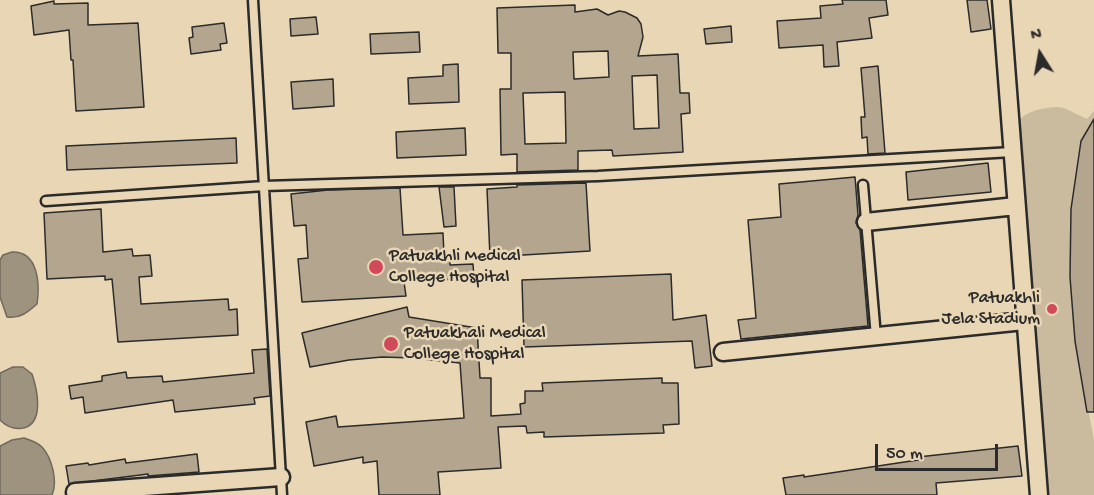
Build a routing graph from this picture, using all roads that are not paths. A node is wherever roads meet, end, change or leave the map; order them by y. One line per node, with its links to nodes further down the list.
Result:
1 (253, 0): 5 (lane)
2 (1001, 0): 3 (street)
3 (1012, 152): 5 (lane); 7 (street)
4 (863, 185): 8 (lane)
5 (264, 186): 6 (lane); 12 (lane)
6 (46, 201)
7 (1016, 206): 8 (street); 9 (street)
8 (866, 222): 10 (lane)
9 (1024, 321): 10 (street); 15 (street)
10 (876, 337): 11 (street)
11 (723, 352)
12 (281, 477): 13 (street); 14 (lane)
13 (75, 492)
14 (282, 495)
15 (1039, 495)

